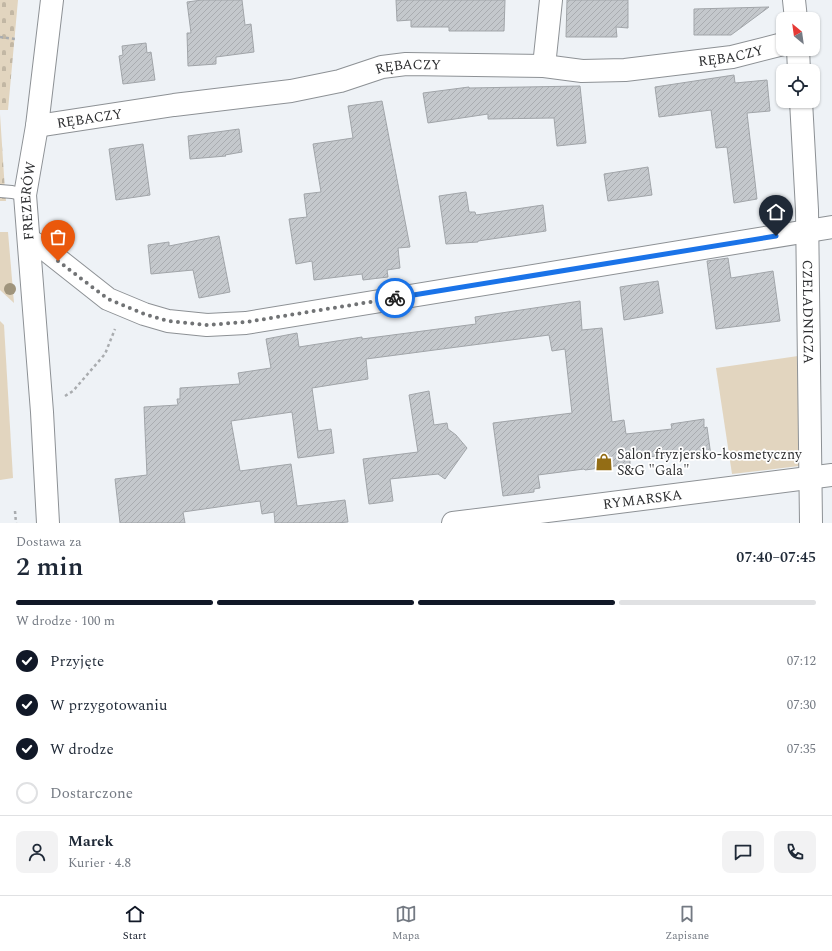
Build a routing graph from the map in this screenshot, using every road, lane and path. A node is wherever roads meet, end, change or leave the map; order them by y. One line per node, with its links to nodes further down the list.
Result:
1 (52, 0): 10 (street, FREZERÓW)
2 (551, 0): 8 (street)
3 (794, 0): 4 (street)
4 (795, 12)
5 (0, 38): 6 (path)
6 (15, 39)
7 (776, 46): 8 (street, RĘBACZY)
8 (544, 66): 10 (street, RĘBACZY)
9 (801, 108): 14 (street, CZELADNICZA)
10 (37, 126): 12 (street, FREZERÓW)
11 (0, 192): 12 (lane)
12 (25, 195): 15 (street, FREZERÓW)
13 (832, 227): 14 (street)
14 (808, 231): 16 (street); 19 (street, CZELADNICZA)
15 (29, 240): 16 (street); 17 (street, FREZERÓW)
16 (132, 309): 17 (path)
17 (42, 412): 23 (street, FREZERÓW)
18 (832, 475): 19 (street, RYMARSKA)
19 (810, 478): 21 (street, RYMARSKA); 24 (street, CZELADNICZA)
20 (15, 511): 22 (path)
21 (466, 522)
22 (16, 523)
23 (48, 523)
24 (811, 523)

